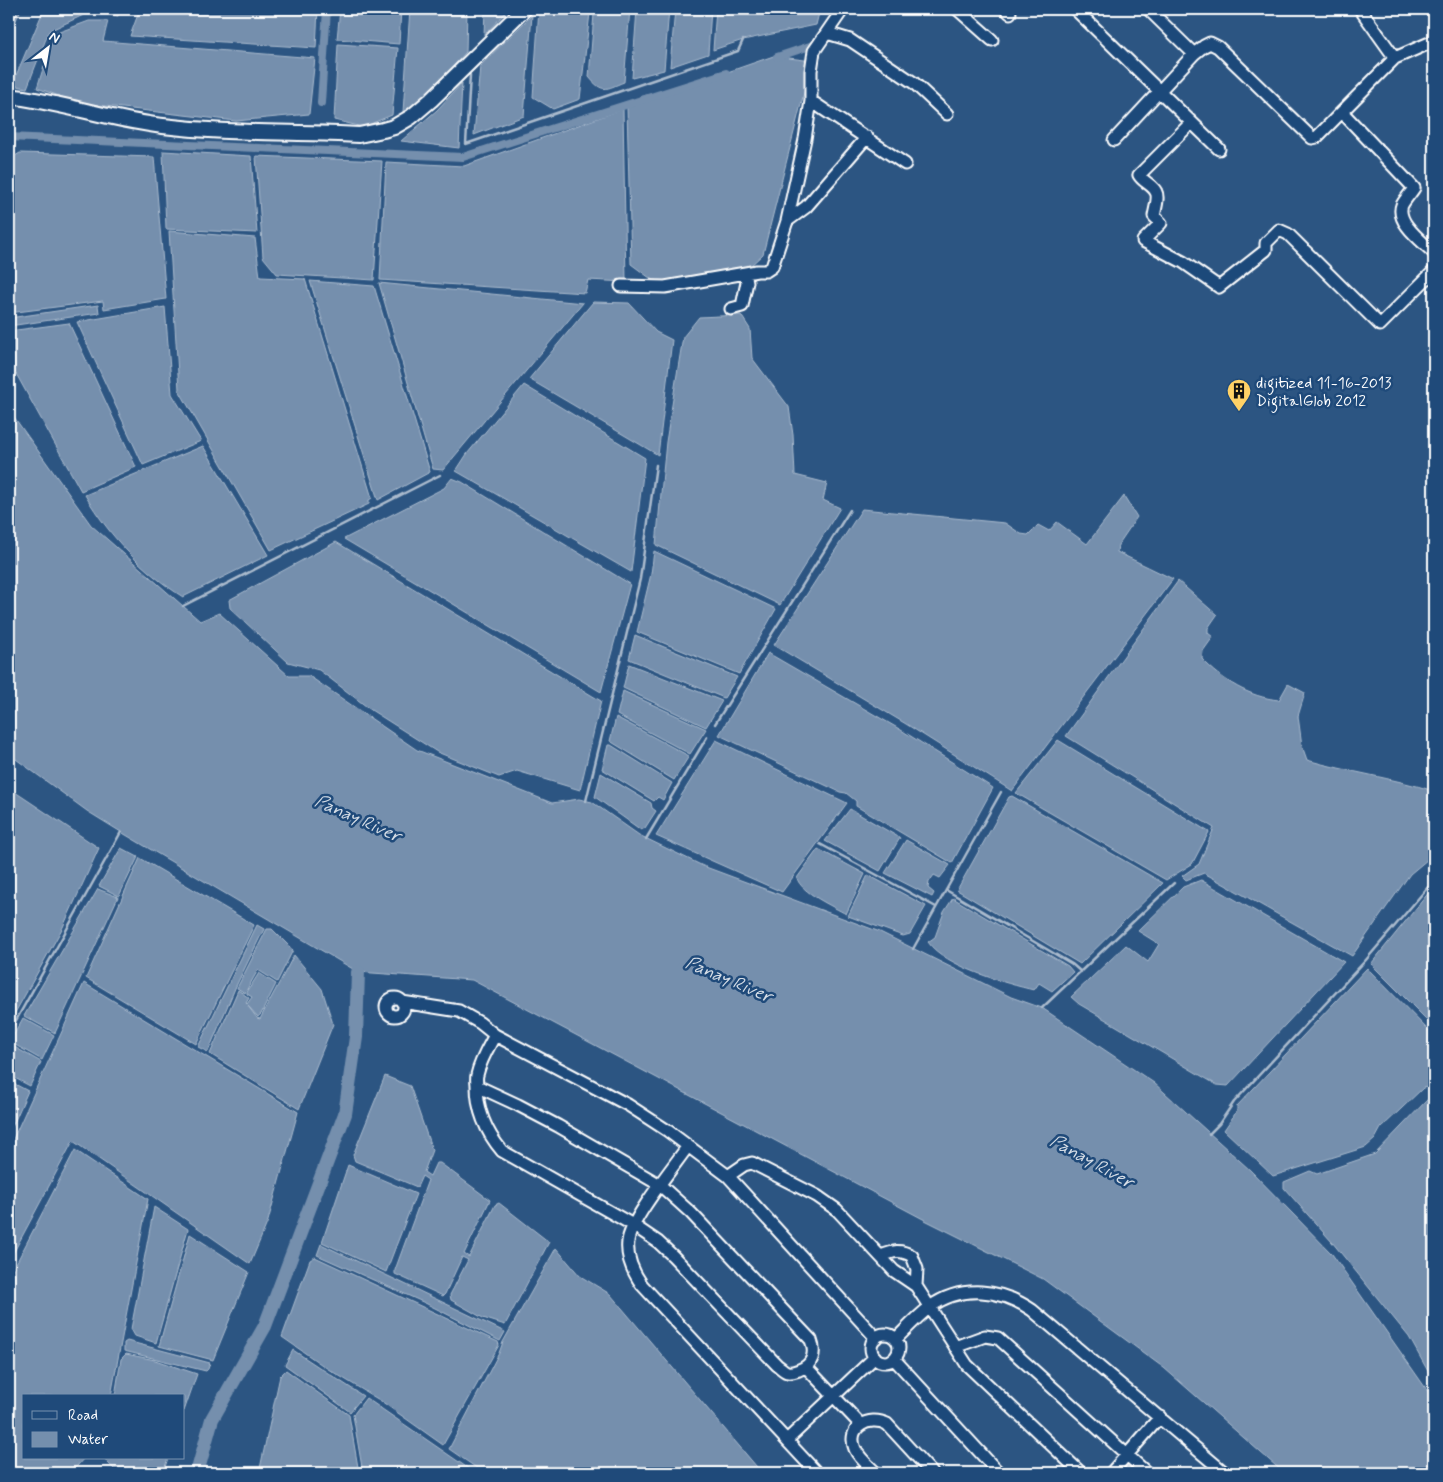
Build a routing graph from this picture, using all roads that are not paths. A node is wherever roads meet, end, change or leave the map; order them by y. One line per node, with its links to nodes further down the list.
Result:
1 (524, 9): 13 (main road)
2 (843, 9): 7 (street)
3 (957, 9): 8 (street)
4 (1075, 9): 12 (street)
5 (1148, 9): 10 (street)
6 (1360, 9): 11 (street)
7 (827, 33): 14 (street); 16 (street)
8 (992, 40)
9 (1434, 41): 11 (street)
10 (1194, 54): 12 (street); 15 (street)
11 (1395, 58): 15 (street)
12 (1159, 93): 17 (street); 19 (street)
13 (9, 96)
14 (812, 101): 18 (street); 22 (street)
15 (1342, 112): 23 (street)
16 (947, 114)
17 (1190, 123): 20 (street); 24 (street)
18 (866, 137): 21 (street); 22 (street)
19 (1114, 140)
20 (1219, 150)
21 (905, 164)
22 (787, 221): 25 (street)
23 (1434, 253)
24 (1434, 271)
25 (745, 273): 26 (street); 27 (street)
26 (621, 286)
27 (731, 309)
28 (402, 1002): 29 (street)
29 (495, 1035): 30 (street); 31 (street)
30 (477, 1086): 33 (street); 34 (street)
31 (688, 1146): 32 (street); 33 (street)
32 (728, 1176): 35 (street); 38 (street)
33 (660, 1185): 34 (street); 43 (street)
34 (633, 1225): 43 (street); 47 (street)
35 (881, 1256): 36 (street); 36 (street)
36 (916, 1286): 37 (street)
37 (930, 1307): 39 (street); 40 (street); 45 (street)
38 (876, 1338): 39 (street); 41 (street)
39 (896, 1339): 42 (street)
40 (955, 1347): 48 (street); 53 (street)
41 (875, 1357): 42 (street); 44 (street)
42 (894, 1359): 52 (street)
43 (806, 1367): 44 (street)
44 (832, 1396): 46 (street); 47 (street)
45 (1160, 1417): 48 (street); 56 (street)
46 (861, 1425): 50 (street); 51 (street)
47 (787, 1440): 49 (street)
48 (1126, 1455): 54 (street); 55 (street)
49 (817, 1473)
50 (876, 1473)
51 (932, 1473)
52 (999, 1473)
53 (1081, 1473)
54 (1111, 1473)
55 (1147, 1473)
56 (1225, 1473)

